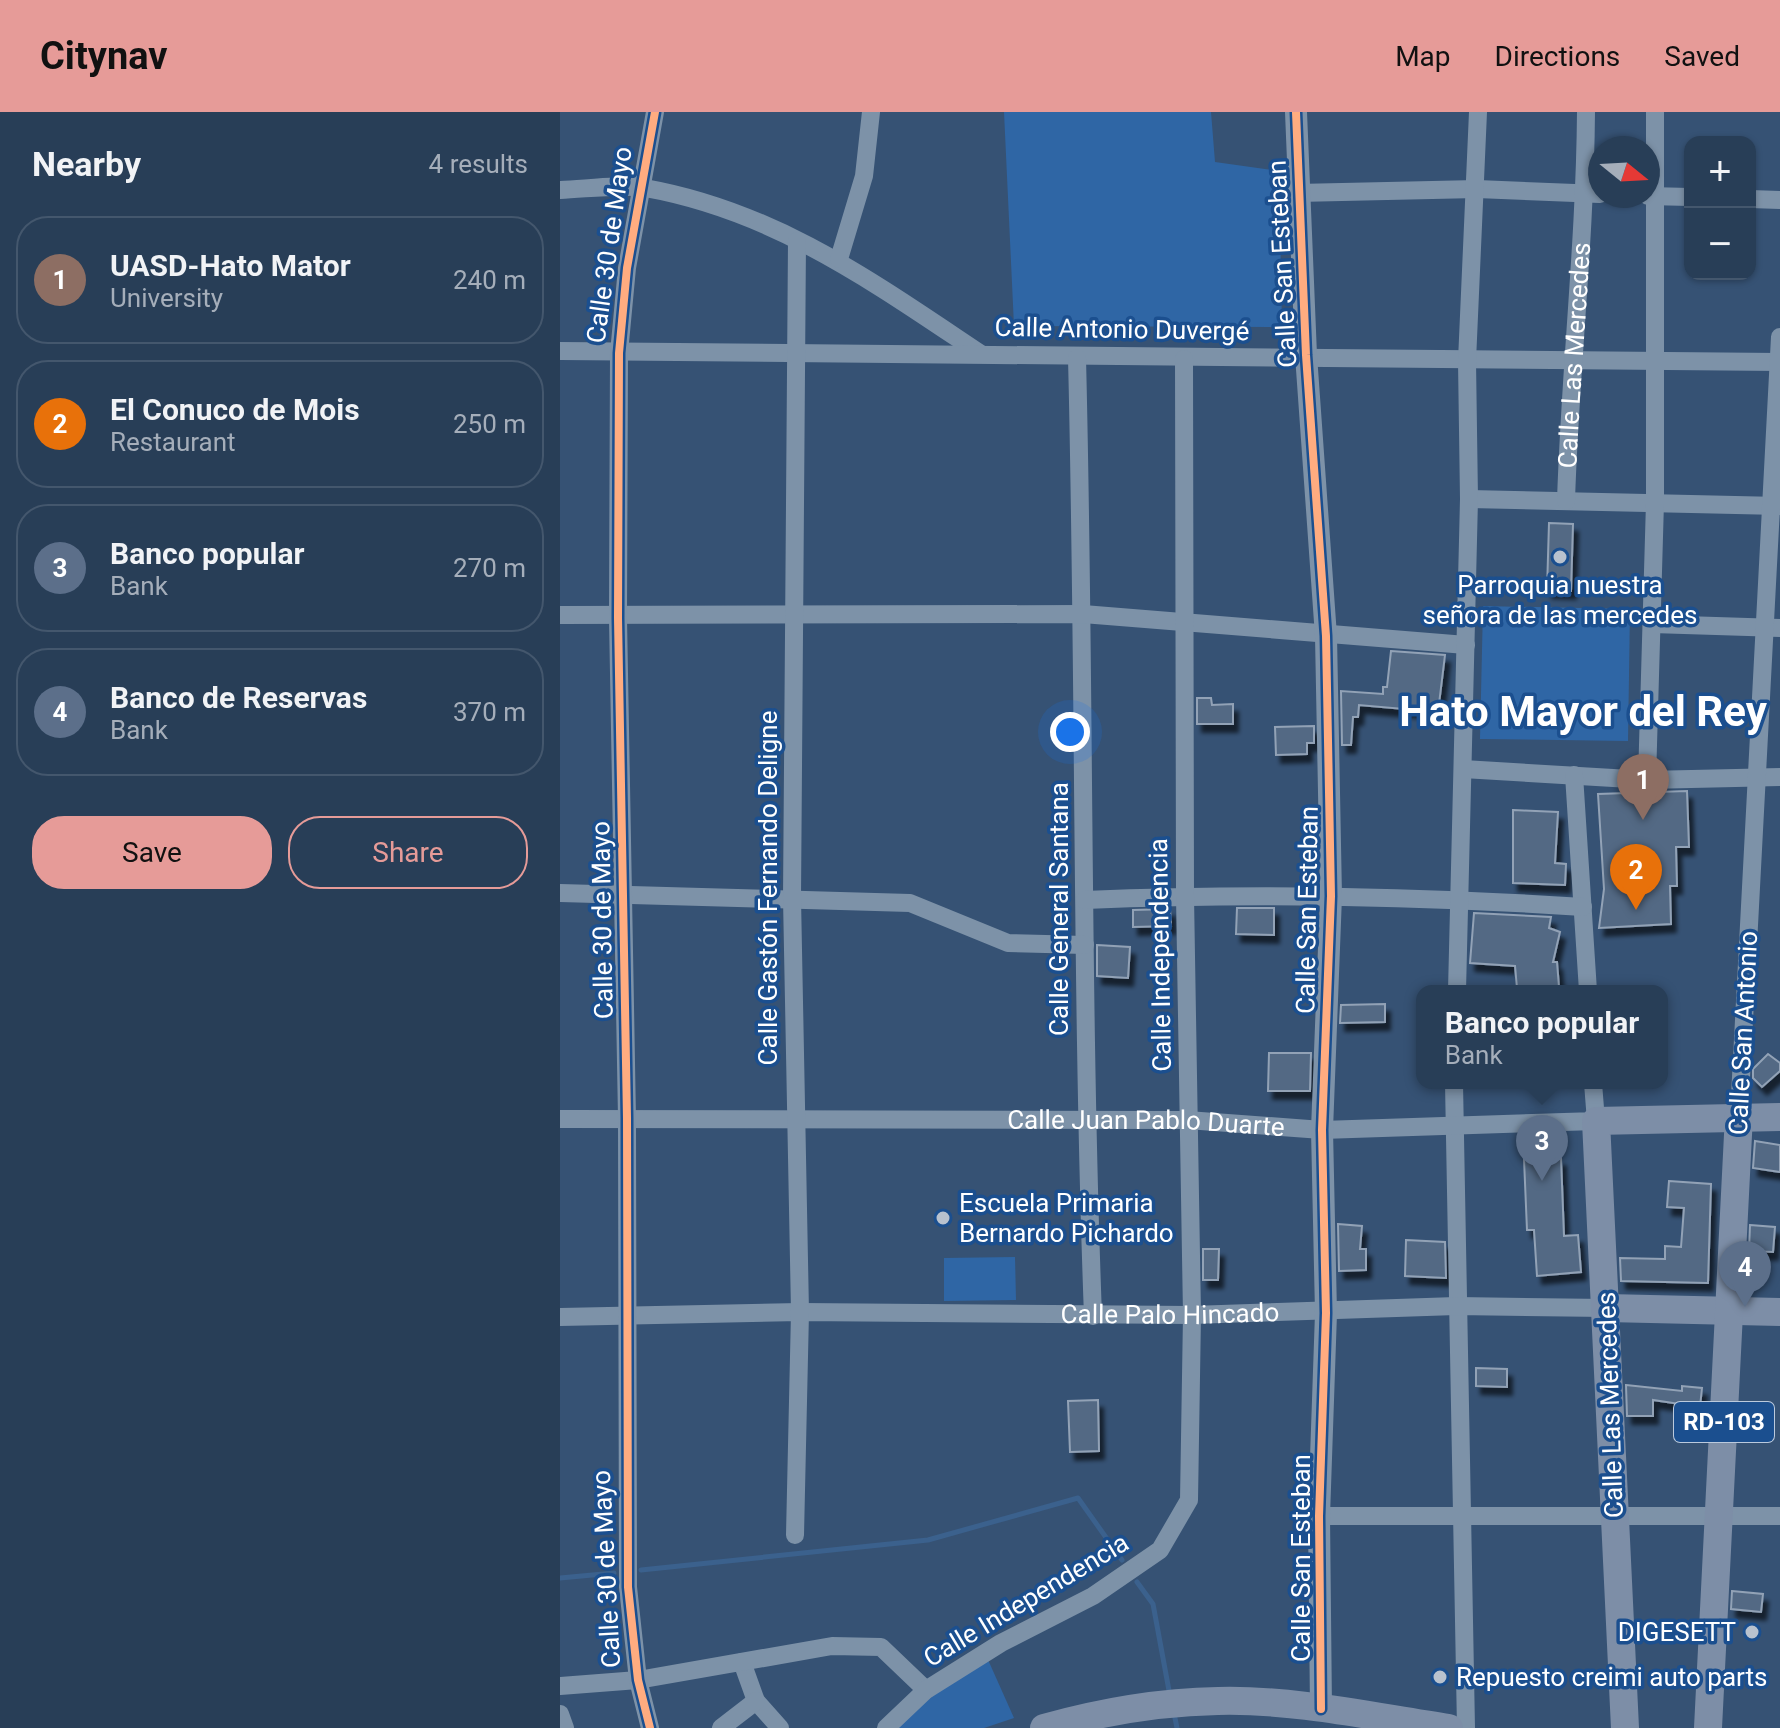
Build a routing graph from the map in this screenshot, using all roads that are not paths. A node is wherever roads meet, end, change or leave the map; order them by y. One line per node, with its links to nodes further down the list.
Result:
1 (655, 112): 9 (street, Calle 30 de Mayo)
2 (871, 112): 21 (street)
3 (1296, 112): 12 (street, Calle San Esteban)
4 (1478, 112): 10 (street)
5 (1586, 112): 8 (street, Calle Las Mercedes)
6 (1655, 112): 7 (street)
7 (1654, 136)
8 (1588, 139)
9 (642, 187): 11 (street); 20 (street); 24 (street, Calle 30 de Mayo)
10 (1477, 189): 12 (street); 13 (street); 31 (street)
11 (560, 190)
12 (1297, 193): 27 (street, Calle San Esteban)
13 (1588, 194)
14 (1660, 196): 15 (street)
15 (1684, 197)
16 (1756, 199): 17 (street)
17 (1780, 200)
18 (1590, 208): 30 (street, Calle Las Mercedes)
19 (1650, 208): 32 (street)
20 (797, 241): 21 (street); 25 (street, Calle Gastón Fernando Deligne)
21 (839, 259): 26 (street)
22 (1780, 337): 33 (street, Calle San Antonio)
23 (560, 351): 24 (street, Calle Antonio Duvergé)
24 (619, 353): 25 (street, Calle Antonio Duvergé); 41 (street, Calle 30 de Mayo)
25 (794, 353): 26 (street, Calle Antonio Duvergé); 38 (street, Calle Gastón Fernando Deligne)
26 (981, 354): 28 (street, Calle Antonio Duvergé)
27 (1306, 355): 29 (street, Calle Antonio Duvergé); 31 (street, Calle Antonio Duvergé); 45 (street, Calle San Esteban)
28 (1077, 358): 29 (street, Calle Antonio Duvergé); 39 (street, Calle General Santana)
29 (1184, 359): 42 (street, Calle Independencia)
30 (1571, 360): 31 (street, Calle Antonio Duvergé); 32 (street, Calle Antonio Duvergé); 35 (street, Calle Las Mercedes)
31 (1467, 361): 34 (street)
32 (1656, 361): 33 (street, Calle Antonio Duvergé); 36 (street)
33 (1779, 362): 37 (street, Calle San Antonio)
34 (1469, 499): 35 (street); 46 (street)
35 (1566, 501): 36 (street)
36 (1655, 502): 37 (street); 43 (street)
37 (1775, 507): 44 (street, Calle San Antonio)
38 (795, 614): 39 (street); 41 (street); 56 (street, Calle Gastón Fernando Deligne)
39 (1083, 614): 42 (street); 58 (street, Calle General Santana)
40 (560, 615): 41 (street)
41 (618, 618): 53 (street, Calle 30 de Mayo)
42 (1183, 620): 45 (street); 54 (street, Calle Independencia)
43 (1652, 624): 44 (street); 51 (street)
44 (1772, 627): 49 (street, Calle San Antonio)
45 (1326, 636): 46 (street); 55 (street, Calle San Esteban)
46 (1466, 645): 47 (street)
47 (1463, 769): 48 (street); 57 (street)
48 (1574, 775): 51 (street); 59 (street)
49 (1757, 776): 50 (street); 51 (street); 65 (street, Calle San Antonio)
50 (1780, 777)
51 (1647, 780)
52 (560, 893): 53 (street)
53 (621, 893): 56 (street); 67 (street, Calle 30 de Mayo)
54 (1185, 896): 55 (street); 58 (street); 70 (street, Calle Independencia)
55 (1331, 896): 57 (street); 74 (street, Calle San Esteban)
56 (792, 898): 60 (street); 69 (street, Calle Gastón Fernando Deligne)
57 (1460, 899): 59 (street); 61 (street)
58 (1085, 900): 60 (street, Calle General Santana)
59 (1583, 907): 62 (street)
60 (1085, 945): 71 (street, Calle General Santana)
61 (1457, 985)
62 (1588, 985)
63 (1454, 1089): 73 (street)
64 (1593, 1089): 72 (street, Calle Las Mercedes)
65 (1739, 1115): 66 (main road, Calle Juan Pablo Duarte); 72 (main road, Calle Juan Pablo Duarte); 78 (main road, Calle San Antonio / RD-103)
66 (1780, 1117)
67 (627, 1118): 68 (street, Calle Juan Pablo Duarte); 69 (street, Calle Juan Pablo Duarte); 84 (street, Calle 30 de Mayo)
68 (560, 1119)
69 (795, 1120): 71 (street, Calle Juan Pablo Duarte); 77 (street, Calle Gastón Fernando Deligne)
70 (1187, 1120): 71 (street, Calle Juan Pablo Duarte); 74 (street, Calle Juan Pablo Duarte); 81 (street, Calle Independencia)
71 (1085, 1121): 82 (street, Calle General Santana)
72 (1596, 1121): 73 (street, Calle Juan Pablo Duarte); 76 (main road, Calle Las Mercedes)
73 (1453, 1124): 74 (street, Calle Juan Pablo Duarte); 75 (street)
74 (1322, 1130): 80 (street, Calle San Esteban)
75 (1456, 1306): 76 (street, Calle Palo Hincado); 80 (street, Calle Palo Hincado); 87 (street)
76 (1607, 1308): 78 (main road, Calle Palo Hincado); 85 (main road, Calle Las Mercedes)
77 (800, 1312): 82 (street, Calle Palo Hincado); 84 (street, Calle Palo Hincado); 90 (street, Calle Gastón Fernando Deligne)
78 (1731, 1312): 79 (main road, Calle Palo Hincado); 89 (main road, Calle San Antonio / RD-103)
79 (1780, 1312)
80 (1326, 1313): 81 (street, Calle Palo Hincado); 86 (street, Calle San Esteban)
81 (1192, 1315): 82 (street, Calle Palo Hincado); 94 (street, Calle Independencia)
82 (1093, 1316)
83 (560, 1317): 84 (street, Calle Palo Hincado)
84 (626, 1317): 92 (street, Calle 30 de Mayo)
85 (1614, 1515): 87 (street); 89 (street); 106 (main road, Calle Las Mercedes)
86 (1319, 1516): 87 (street); 96 (street, Calle San Esteban)
87 (1463, 1516): 105 (street)
88 (1780, 1516): 89 (street)
89 (1717, 1518): 107 (main road, Calle San Antonio / RD-103)
90 (795, 1535)
91 (742, 1662): 92 (street); 94 (street); 95 (street)
92 (638, 1680): 93 (street); 99 (street, Calle 30 de Mayo)
93 (560, 1686)
94 (926, 1690): 102 (street, Calle Independencia)
95 (756, 1701): 100 (street); 101 (street)
96 (1321, 1709): 103 (main road); 104 (main road)
97 (560, 1714): 98 (street)
98 (565, 1728)
99 (650, 1728)
100 (721, 1728)
101 (780, 1728)
102 (886, 1728)
103 (1044, 1728)
104 (1449, 1728)
105 (1466, 1728)
106 (1625, 1728)
107 (1708, 1728)

